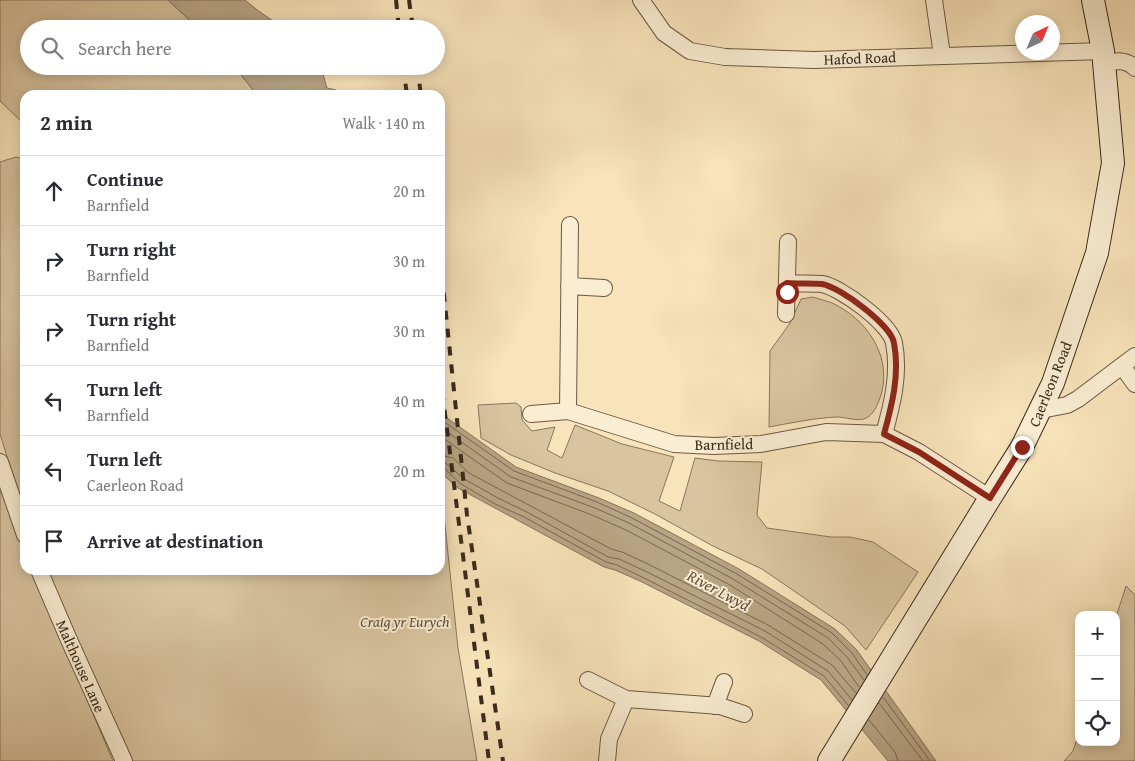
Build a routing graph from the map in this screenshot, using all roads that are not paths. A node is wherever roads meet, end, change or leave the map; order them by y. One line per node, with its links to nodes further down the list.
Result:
1 (641, 0): 4 (street, Hafod Road)
2 (934, 0): 4 (street)
3 (1093, 0): 5 (main road, Caerleon Road)
4 (942, 55): 5 (street, Hafod Road)
5 (1104, 57): 6 (street, Hafod Road); 16 (main road, Caerleon Road)
6 (1135, 68)
7 (570, 226): 10 (street)
8 (788, 242): 9 (street)
9 (787, 283): 12 (street); 19 (street)
10 (569, 286): 11 (street); 17 (street)
11 (604, 288)
12 (786, 314)
13 (1135, 356): 14 (street)
14 (1122, 366): 15 (street); 16 (street)
15 (1135, 384)
16 (1041, 410): 21 (main road, Caerleon Road)
17 (568, 411): 18 (street, Barnfield); 19 (street, Barnfield)
18 (531, 414)
19 (884, 434): 21 (street, Barnfield)
20 (0, 462): 22 (street)
21 (990, 498): 31 (main road, Caerleon Road)
22 (20, 520)
23 (41, 575): 29 (street, Malthouse Lane)
24 (588, 680): 26 (street)
25 (724, 682): 27 (street)
26 (626, 699): 27 (street); 30 (street)
27 (715, 706): 28 (street)
28 (744, 714)
29 (124, 761)
30 (607, 761)
31 (829, 761)

